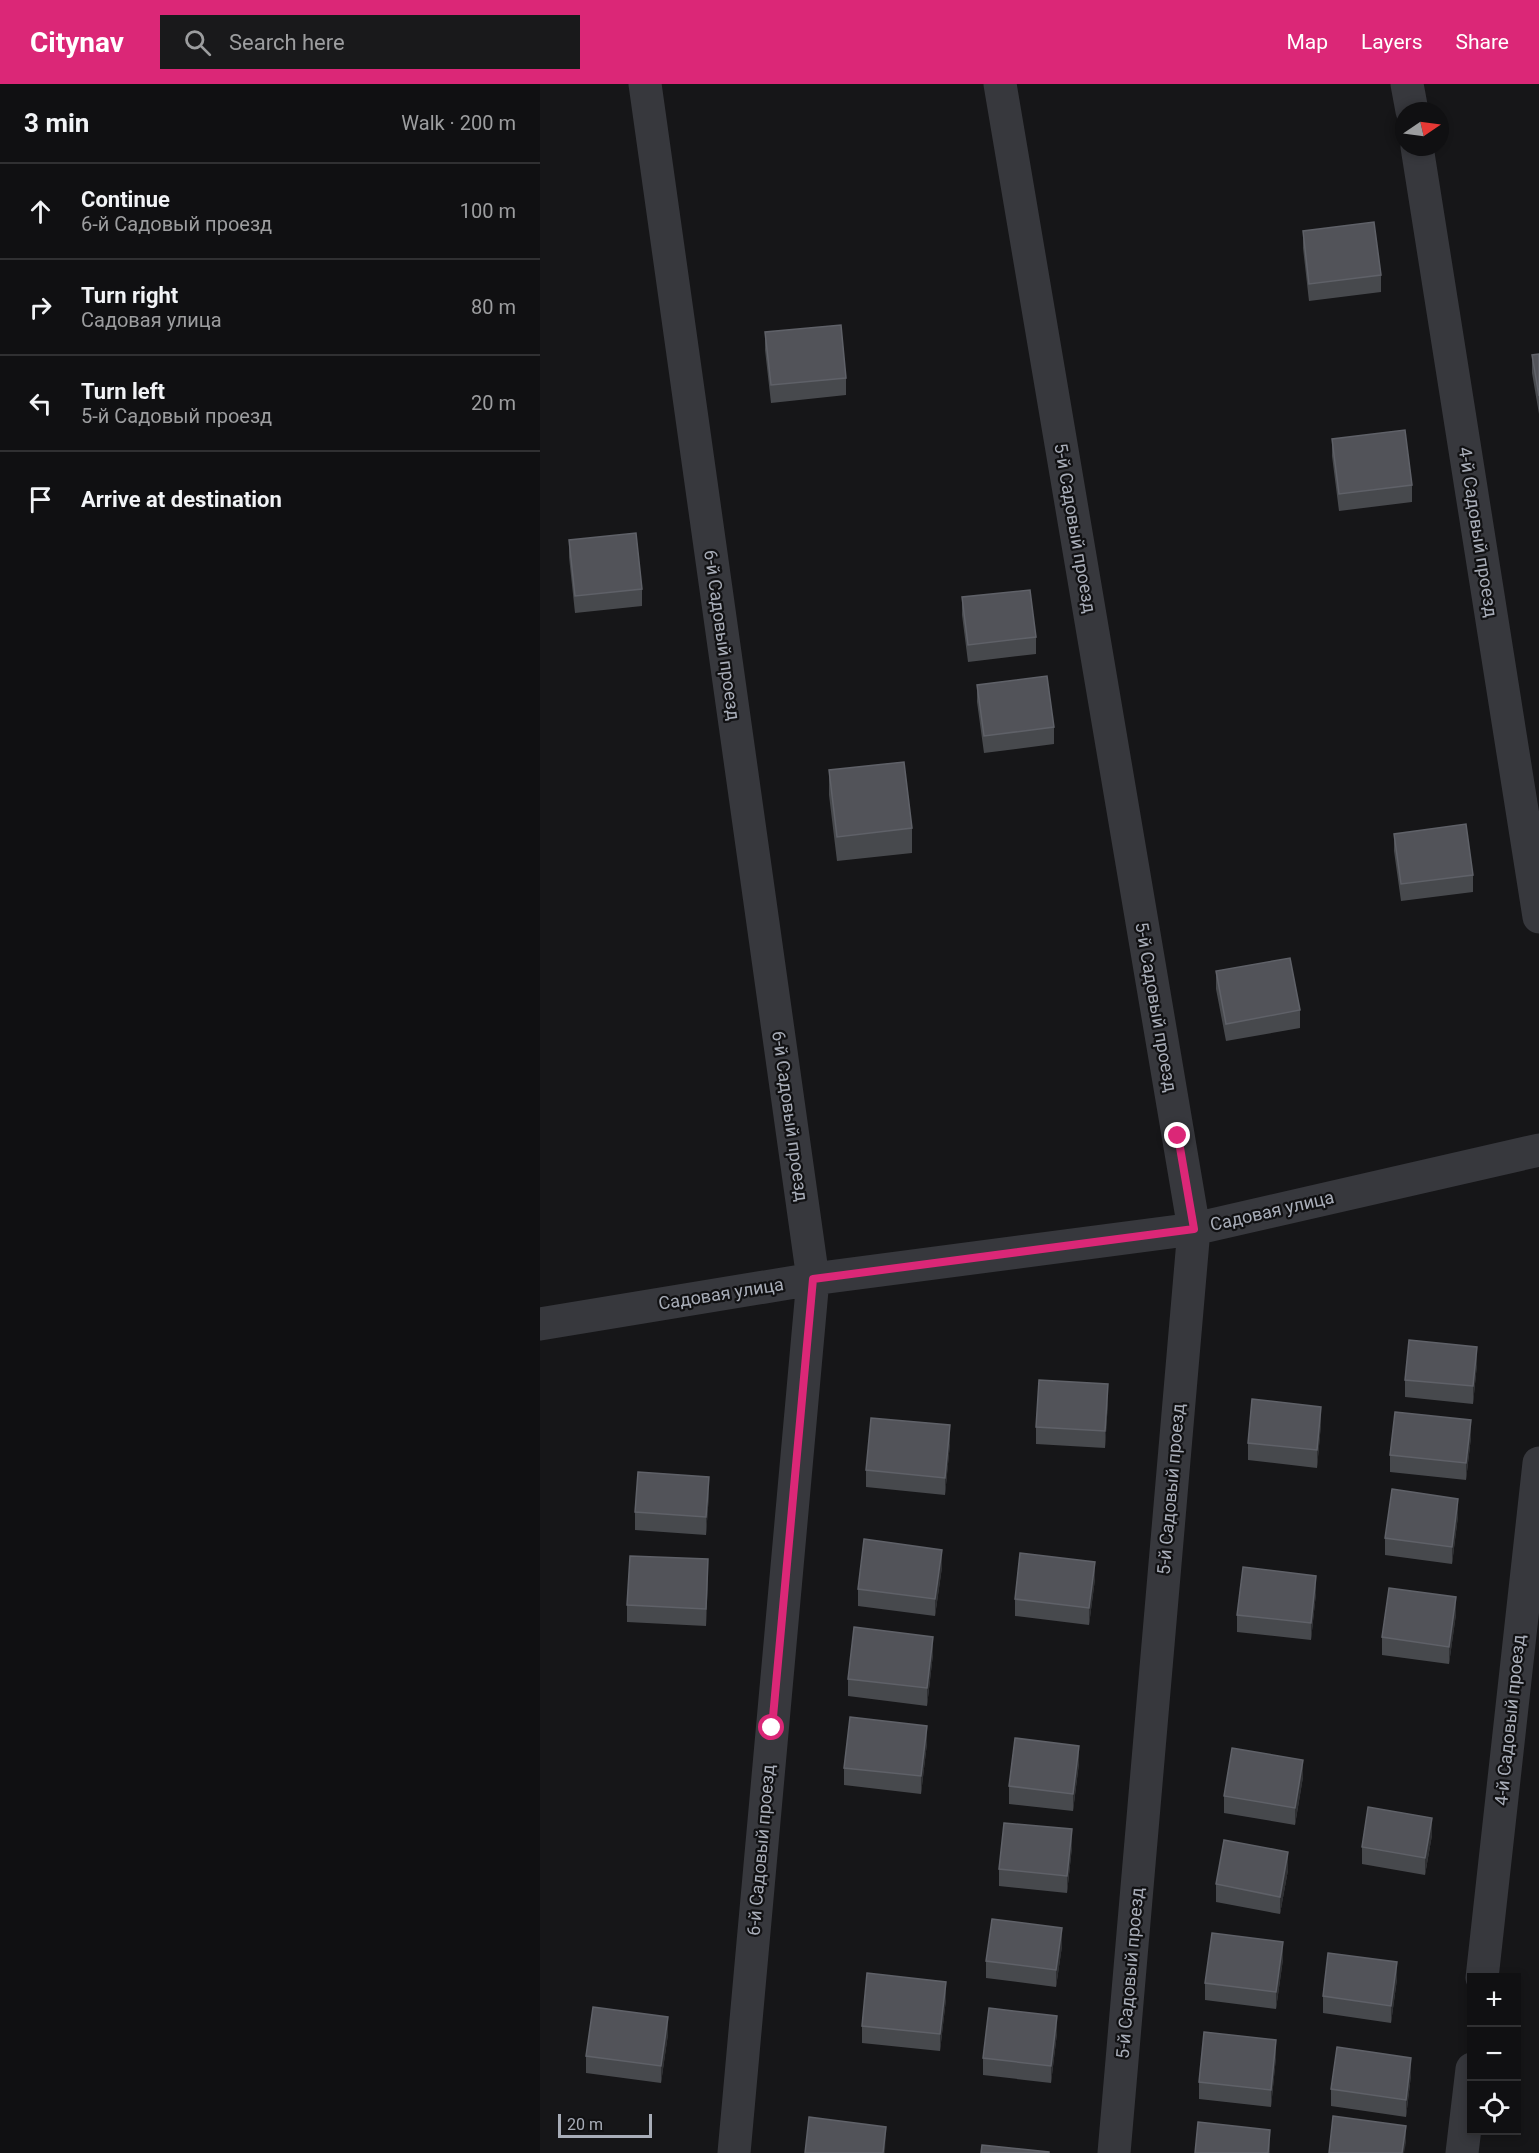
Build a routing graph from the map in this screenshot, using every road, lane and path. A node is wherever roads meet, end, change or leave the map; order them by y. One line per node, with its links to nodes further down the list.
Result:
1 (645, 84): 9 (street, 6-й Садовый проезд)
2 (1000, 84): 8 (street, 5-й Садовый проезд)
3 (1407, 84): 4 (street)
4 (1410, 102)
5 (1418, 156): 6 (street, 4-й Садовый проезд)
6 (1539, 917)
7 (1539, 1150): 8 (street, Садовая улица)
8 (1194, 1229): 9 (street, Садовая улица); 15 (street, 5-й Садовый проезд)
9 (813, 1279): 10 (street, Садовая улица); 14 (street, 6-й Садовый проезд)
10 (540, 1324)
11 (1539, 1463): 12 (street, 4-й Садовый проезд)
12 (1482, 1973)
13 (1471, 2081): 16 (street)
14 (734, 2153)
15 (1114, 2153)
16 (1462, 2153)

